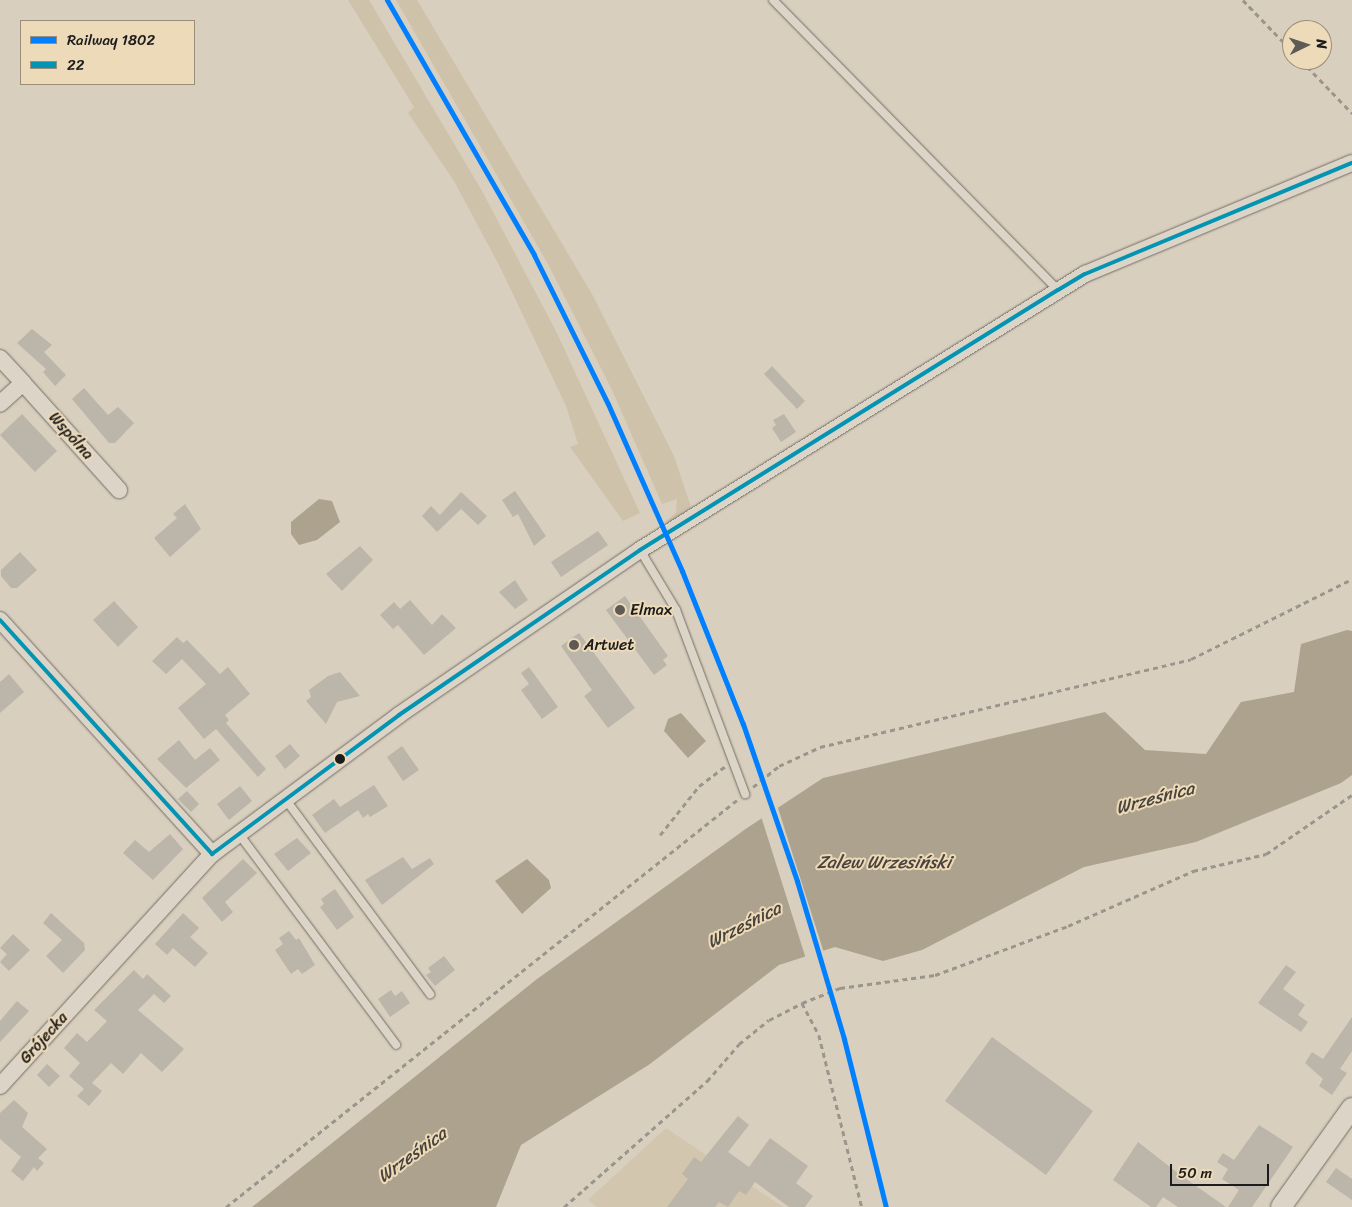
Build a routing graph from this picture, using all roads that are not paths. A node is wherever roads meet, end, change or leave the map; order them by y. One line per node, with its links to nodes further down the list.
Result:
1 (773, 0): 3 (lane)
2 (1352, 163): 3 (street, Grójecka)
3 (1058, 290): 8 (street, Grójecka)
4 (0, 358): 5 (street, Wspólna)
5 (23, 383): 6 (street); 7 (street, Wspólna)
6 (0, 404)
7 (119, 490)
8 (640, 550): 10 (lane); 11 (street, Grójecka)
9 (0, 620): 13 (street)
10 (745, 794)
11 (286, 800): 12 (street, Grójecka); 14 (lane)
12 (239, 834): 13 (street, Grójecka); 15 (lane)
13 (212, 854): 16 (street, Grójecka)
14 (430, 994)
15 (396, 1045)
16 (0, 1086)
17 (1352, 1108): 18 (street)
18 (1281, 1207)

